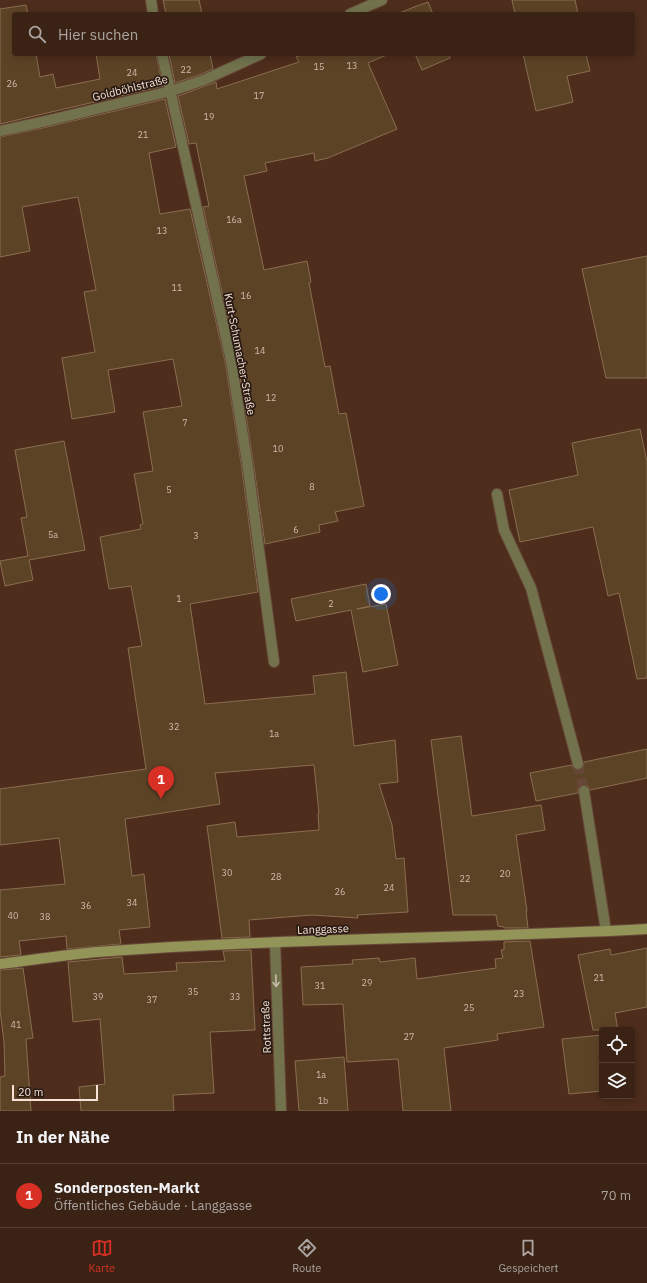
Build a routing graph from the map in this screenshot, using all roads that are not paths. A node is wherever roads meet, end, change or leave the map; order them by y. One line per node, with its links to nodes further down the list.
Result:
1 (151, 0): 3 (street)
2 (382, 0): 4 (street)
3 (153, 12)
4 (355, 12)
5 (162, 56): 7 (street, Kurt-Schumacher-Straße)
6 (257, 56): 7 (street, Goldböhlstraße)
7 (170, 91): 8 (street, Goldböhlstraße); 10 (street, Kurt-Schumacher-Straße)
8 (0, 132)
9 (497, 494): 11 (street)
10 (274, 662)
11 (578, 764)
12 (584, 791): 14 (street)
13 (647, 929): 14 (main road, Langgasse)
14 (606, 931): 15 (main road, Langgasse)
15 (275, 942): 16 (main road, Langgasse); 17 (street, Rottstraße, one-way to 17)
16 (0, 964)
17 (282, 1111)

